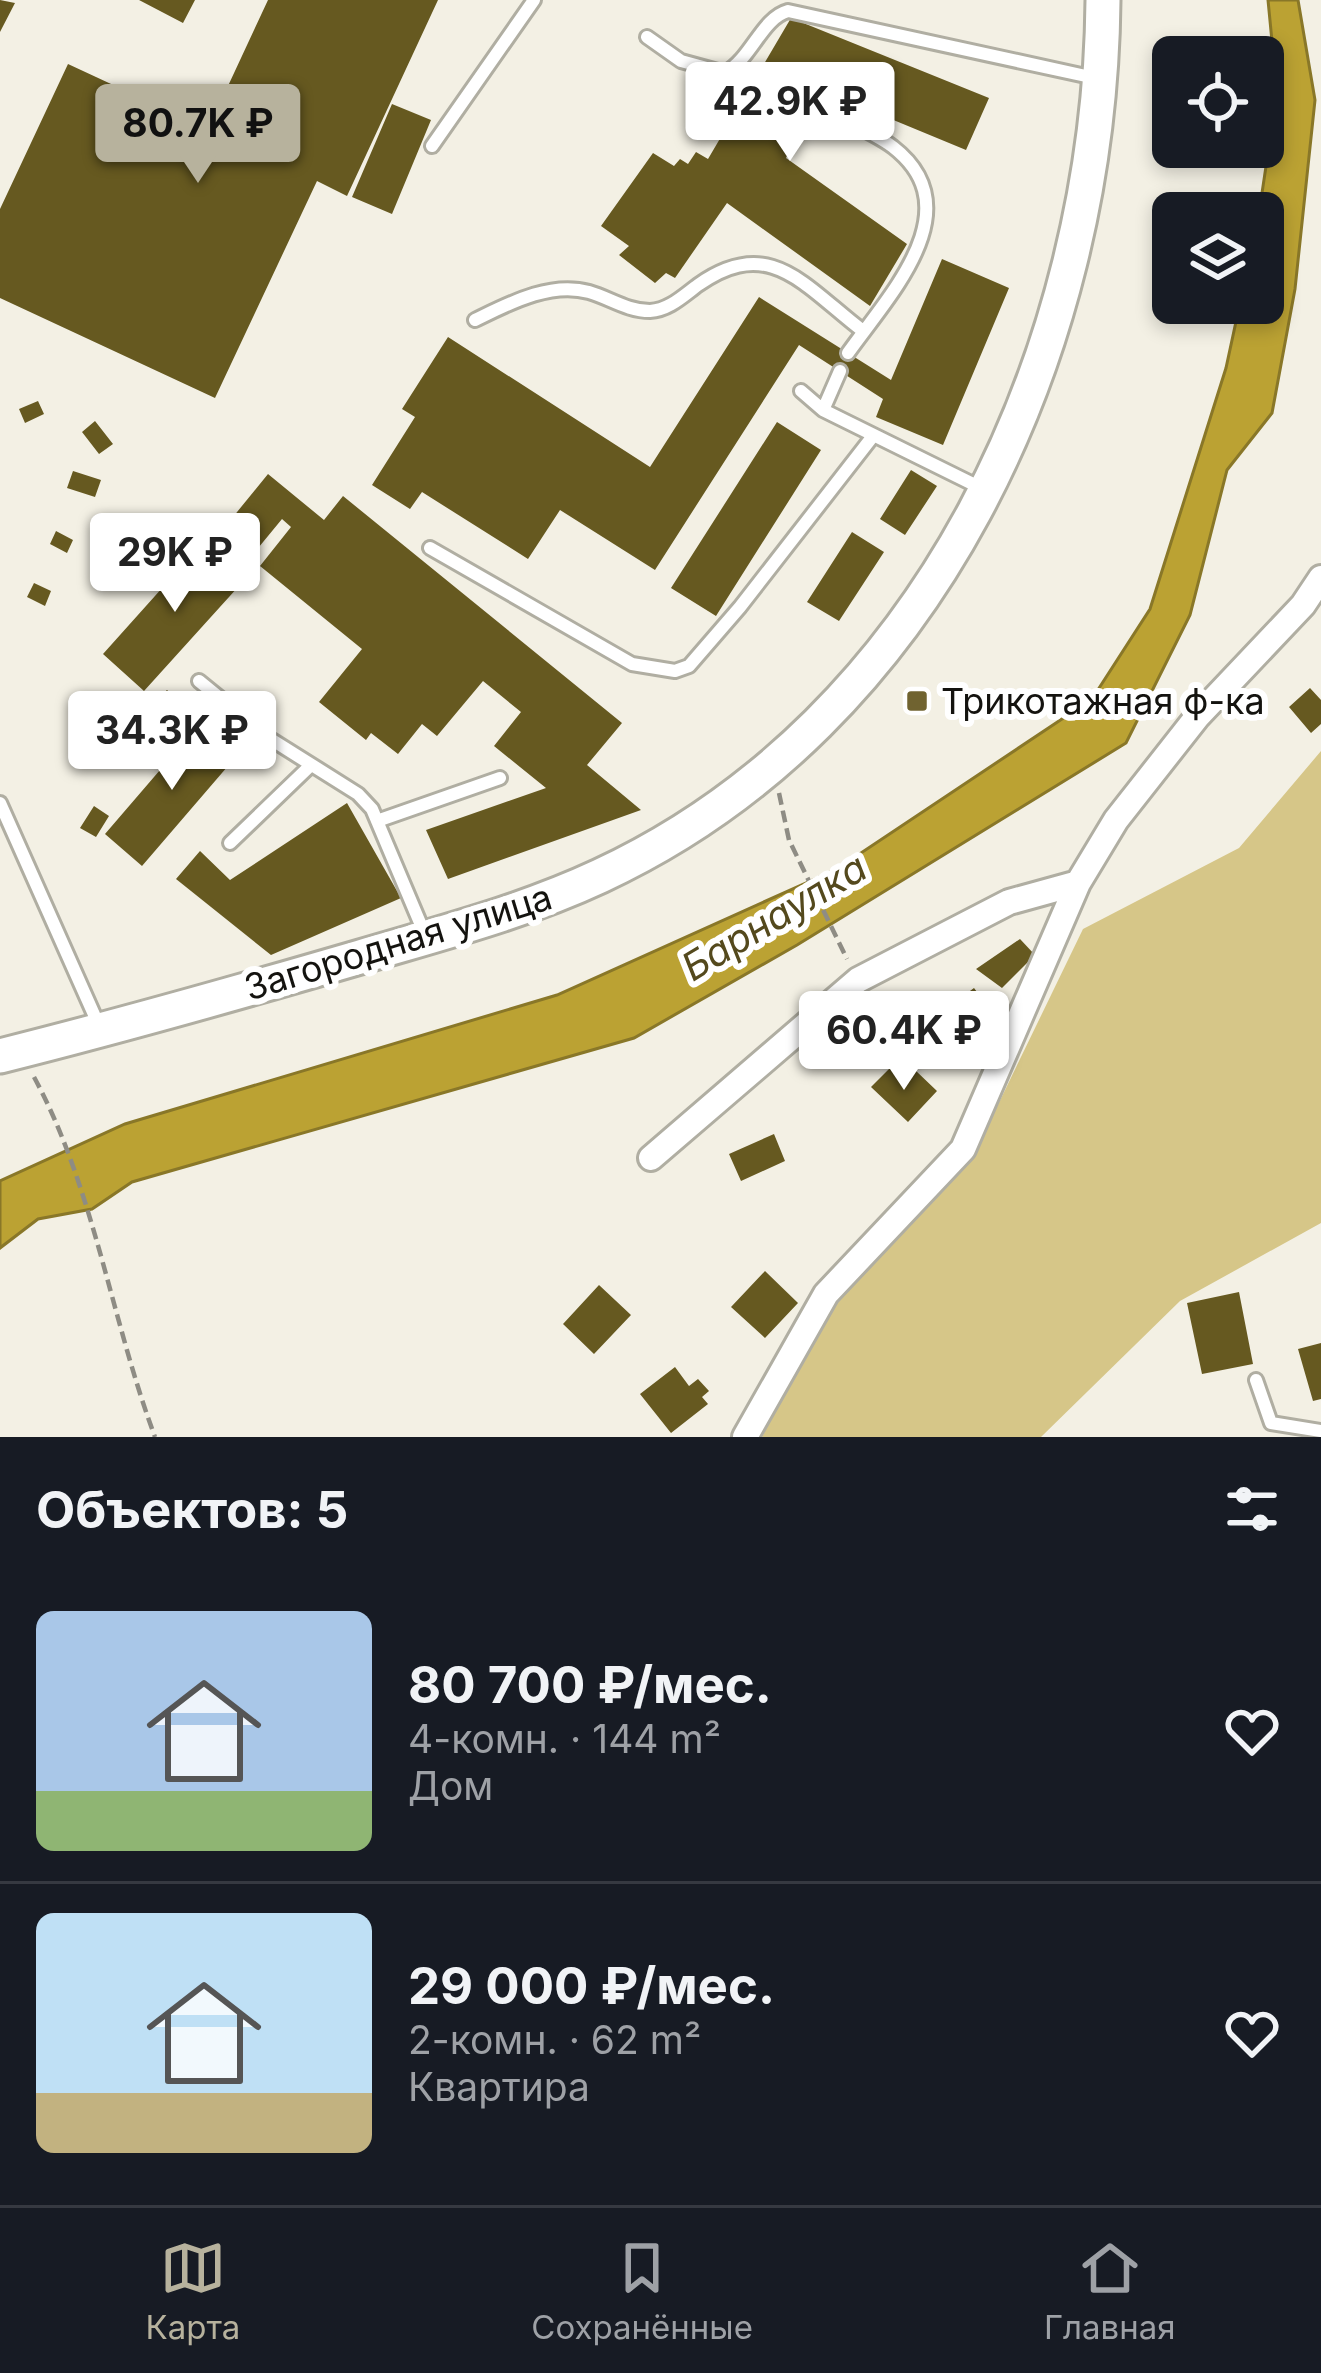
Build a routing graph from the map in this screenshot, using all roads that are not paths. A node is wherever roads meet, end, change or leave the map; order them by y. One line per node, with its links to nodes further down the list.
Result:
1 (534, 0): 6 (lane)
2 (1102, 0): 4 (main road, Загородная улица)
3 (647, 37): 4 (lane)
4 (1102, 80): 14 (main road, Загородная улица)
5 (828, 112): 8 (lane)
6 (432, 146)
7 (475, 320): 8 (lane)
8 (863, 332): 9 (lane)
9 (848, 353)
10 (840, 371): 12 (lane)
11 (801, 392): 12 (lane)
12 (823, 410): 13 (lane)
13 (873, 436): 14 (lane); 15 (lane)
14 (986, 490): 24 (main road, Загородная улица)
15 (430, 548)
16 (1321, 578): 23 (street)
17 (199, 681): 18 (lane)
18 (310, 766): 21 (lane); 22 (lane)
19 (500, 778): 21 (lane)
20 (0, 802): 25 (lane)
21 (376, 821): 24 (lane)
22 (230, 843)
23 (1078, 883): 27 (street); 30 (street)
24 (427, 938): 25 (main road, Загородная улица)
25 (100, 1030): 26 (main road, Загородная улица)
26 (10, 1054)
27 (651, 1158)
28 (1256, 1380): 29 (lane)
29 (1321, 1431)
30 (745, 1437)

